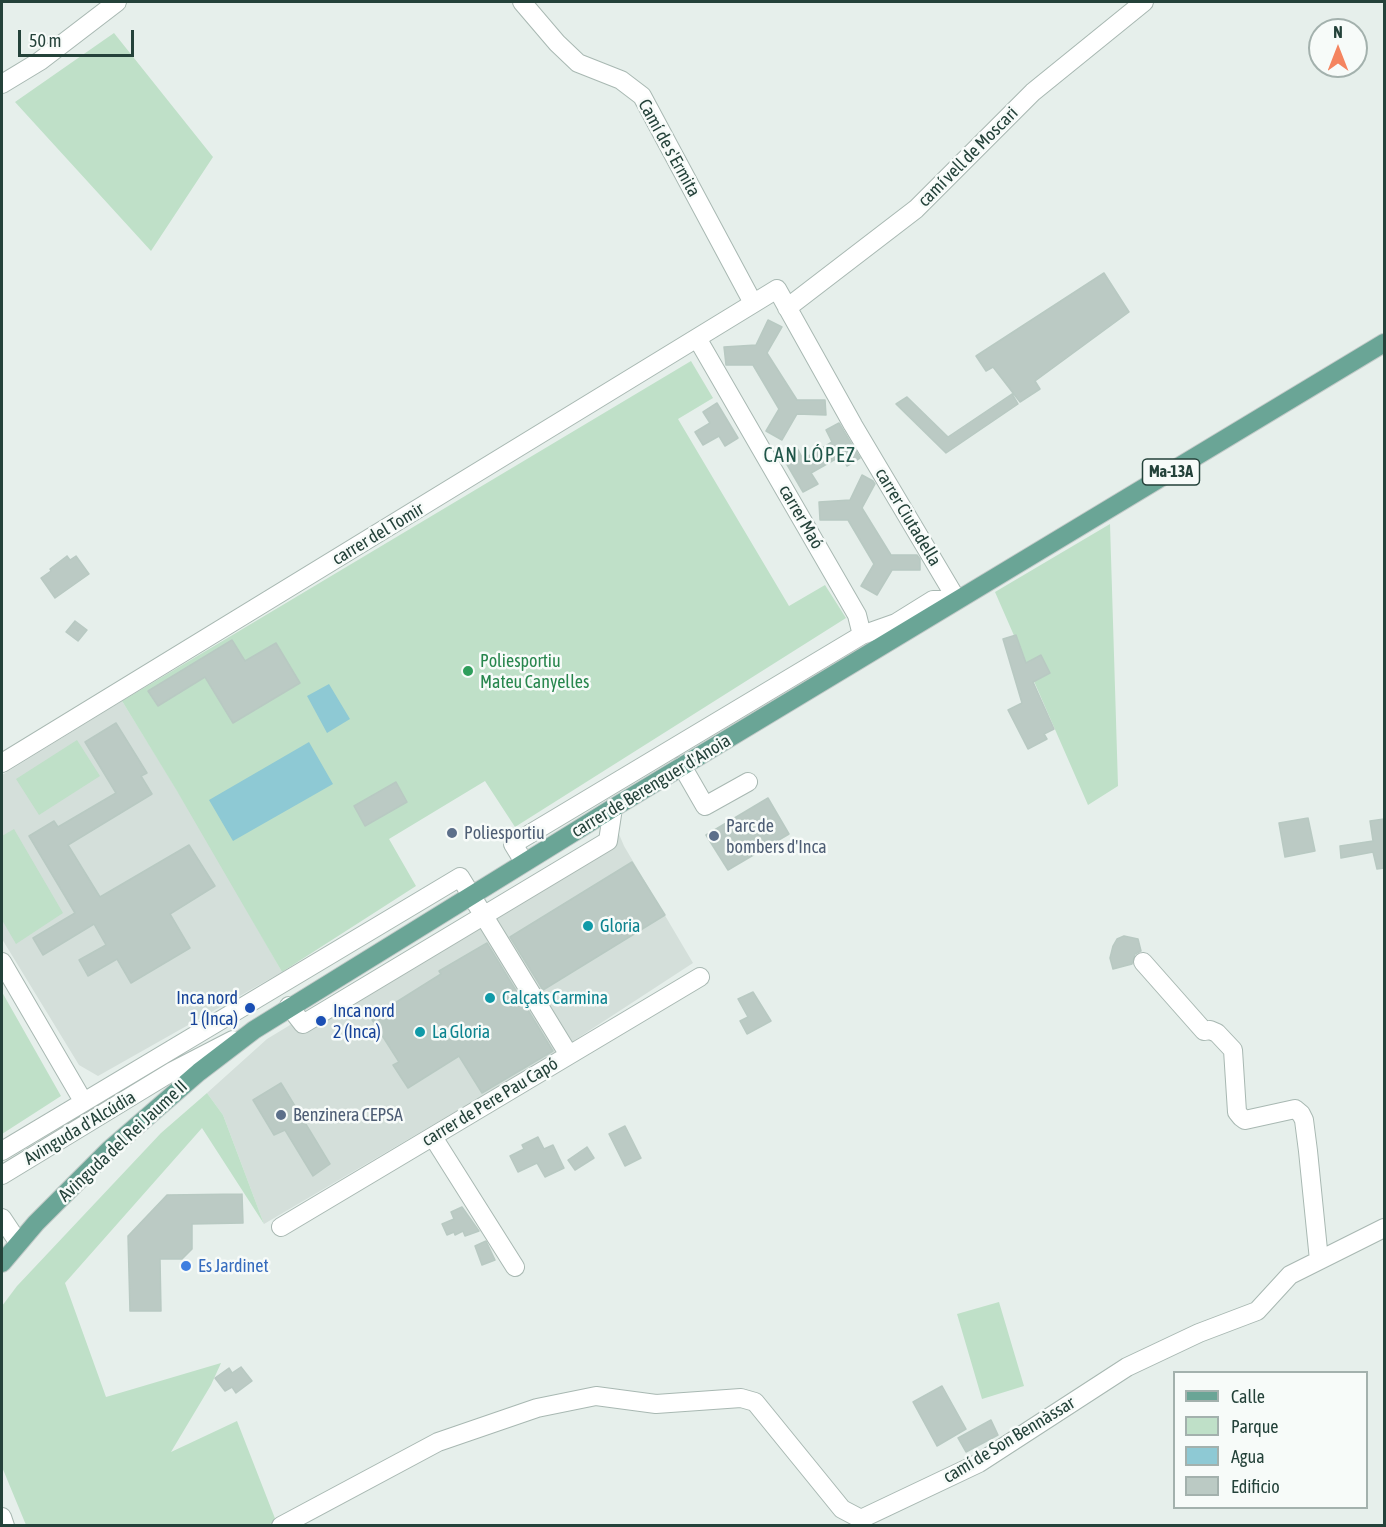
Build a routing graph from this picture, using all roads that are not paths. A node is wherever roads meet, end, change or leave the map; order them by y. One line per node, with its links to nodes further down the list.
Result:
1 (117, 2): 4 (street)
2 (522, 2): 5 (street, Camí de s'Ermita)
3 (1144, 2): 6 (street, camí vell de Moscari)
4 (2, 84)
5 (753, 303): 6 (street, carrer Ciutadella); 7 (street, carrer del Tomir)
6 (787, 308): 9 (street, carrer Ciutadella)
7 (697, 339): 11 (street, carrer Maó); 13 (street, carrer del Tomir)
8 (1384, 343): 10 (main road, Ma-13A)
9 (937, 567): 10 (street, carrer Ciutadella); 11 (street)
10 (957, 600): 12 (street); 14 (main road, carrer de Berenguer d'Anoia)
11 (857, 615): 12 (street, carrer Maó)
12 (862, 635): 17 (street)
13 (2, 763)
14 (682, 766): 15 (street); 16 (main road, carrer de Berenguer d'Anoia)
15 (748, 782)
16 (613, 808): 17 (main road, carrer de Berenguer d'Anoia); 19 (street)
17 (524, 862): 18 (main road, carrer de Berenguer d'Anoia)
18 (471, 895): 19 (street); 23 (main road, carrer de Berenguer d'Anoia); 26 (street)
19 (485, 916): 23 (street); 25 (street)
20 (2, 962): 26 (street)
21 (1143, 962): 34 (street)
22 (700, 977): 25 (street, carrer de Pere Pau Capó)
23 (289, 1006): 24 (main road, carrer de Berenguer d'Anoia)
24 (254, 1030): 29 (street, Avinguda d'Alcúdia); 33 (main road, Avinguda del Rei Jaume II)
25 (569, 1055): 27 (street, carrer de Pere Pau Capó)
26 (82, 1101): 28 (street)
27 (433, 1137): 31 (street, carrer de Pere Pau Capó); 36 (street)
28 (2, 1151)
29 (2, 1175)
30 (2, 1218): 33 (street)
31 (281, 1227)
32 (1384, 1228): 34 (street, camí de Son Bennàssar)
33 (10, 1241): 35 (main road, Avinguda del Rei Jaume II)
34 (1318, 1260): 39 (street, camí de Son Bennàssar)
35 (2, 1263)
36 (515, 1267)
37 (2, 1517): 38 (street)
38 (5, 1526)
39 (281, 1526)

